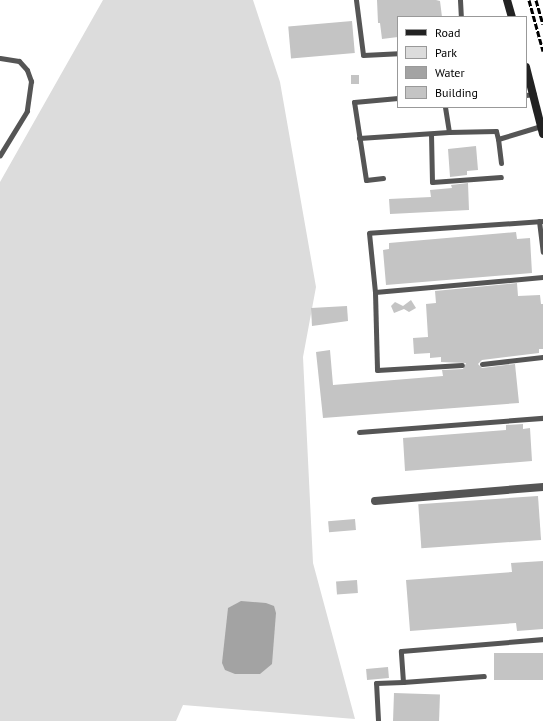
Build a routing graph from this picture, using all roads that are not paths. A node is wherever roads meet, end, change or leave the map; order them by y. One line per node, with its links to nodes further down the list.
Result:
1 (356, 0): 6 (lane)
2 (460, 0): 4 (lane)
3 (507, 0): 5 (street)
4 (461, 16)
5 (512, 16)
6 (397, 52)
7 (0, 58): 17 (lane)
8 (527, 74): 9 (street)
9 (530, 95): 12 (street)
10 (397, 98): 15 (lane)
11 (445, 108): 13 (lane)
12 (542, 130): 16 (lane)
13 (449, 132): 14 (lane); 16 (lane)
14 (431, 134): 15 (lane); 19 (lane)
15 (359, 138): 20 (lane)
16 (498, 139): 18 (lane)
17 (0, 155)
18 (501, 163)
19 (501, 177)
20 (382, 178)
21 (541, 221): 22 (lane); 24 (lane)
22 (543, 252)
23 (543, 277): 24 (lane)
24 (375, 292): 27 (lane)
25 (543, 357): 26 (lane)
26 (482, 364)
27 (462, 365)
28 (543, 418): 29 (lane)
29 (359, 432)
30 (543, 487): 31 (street)
31 (375, 500)
32 (543, 639): 34 (lane)
33 (484, 676): 34 (lane)
34 (403, 682): 35 (lane)
35 (378, 720)

